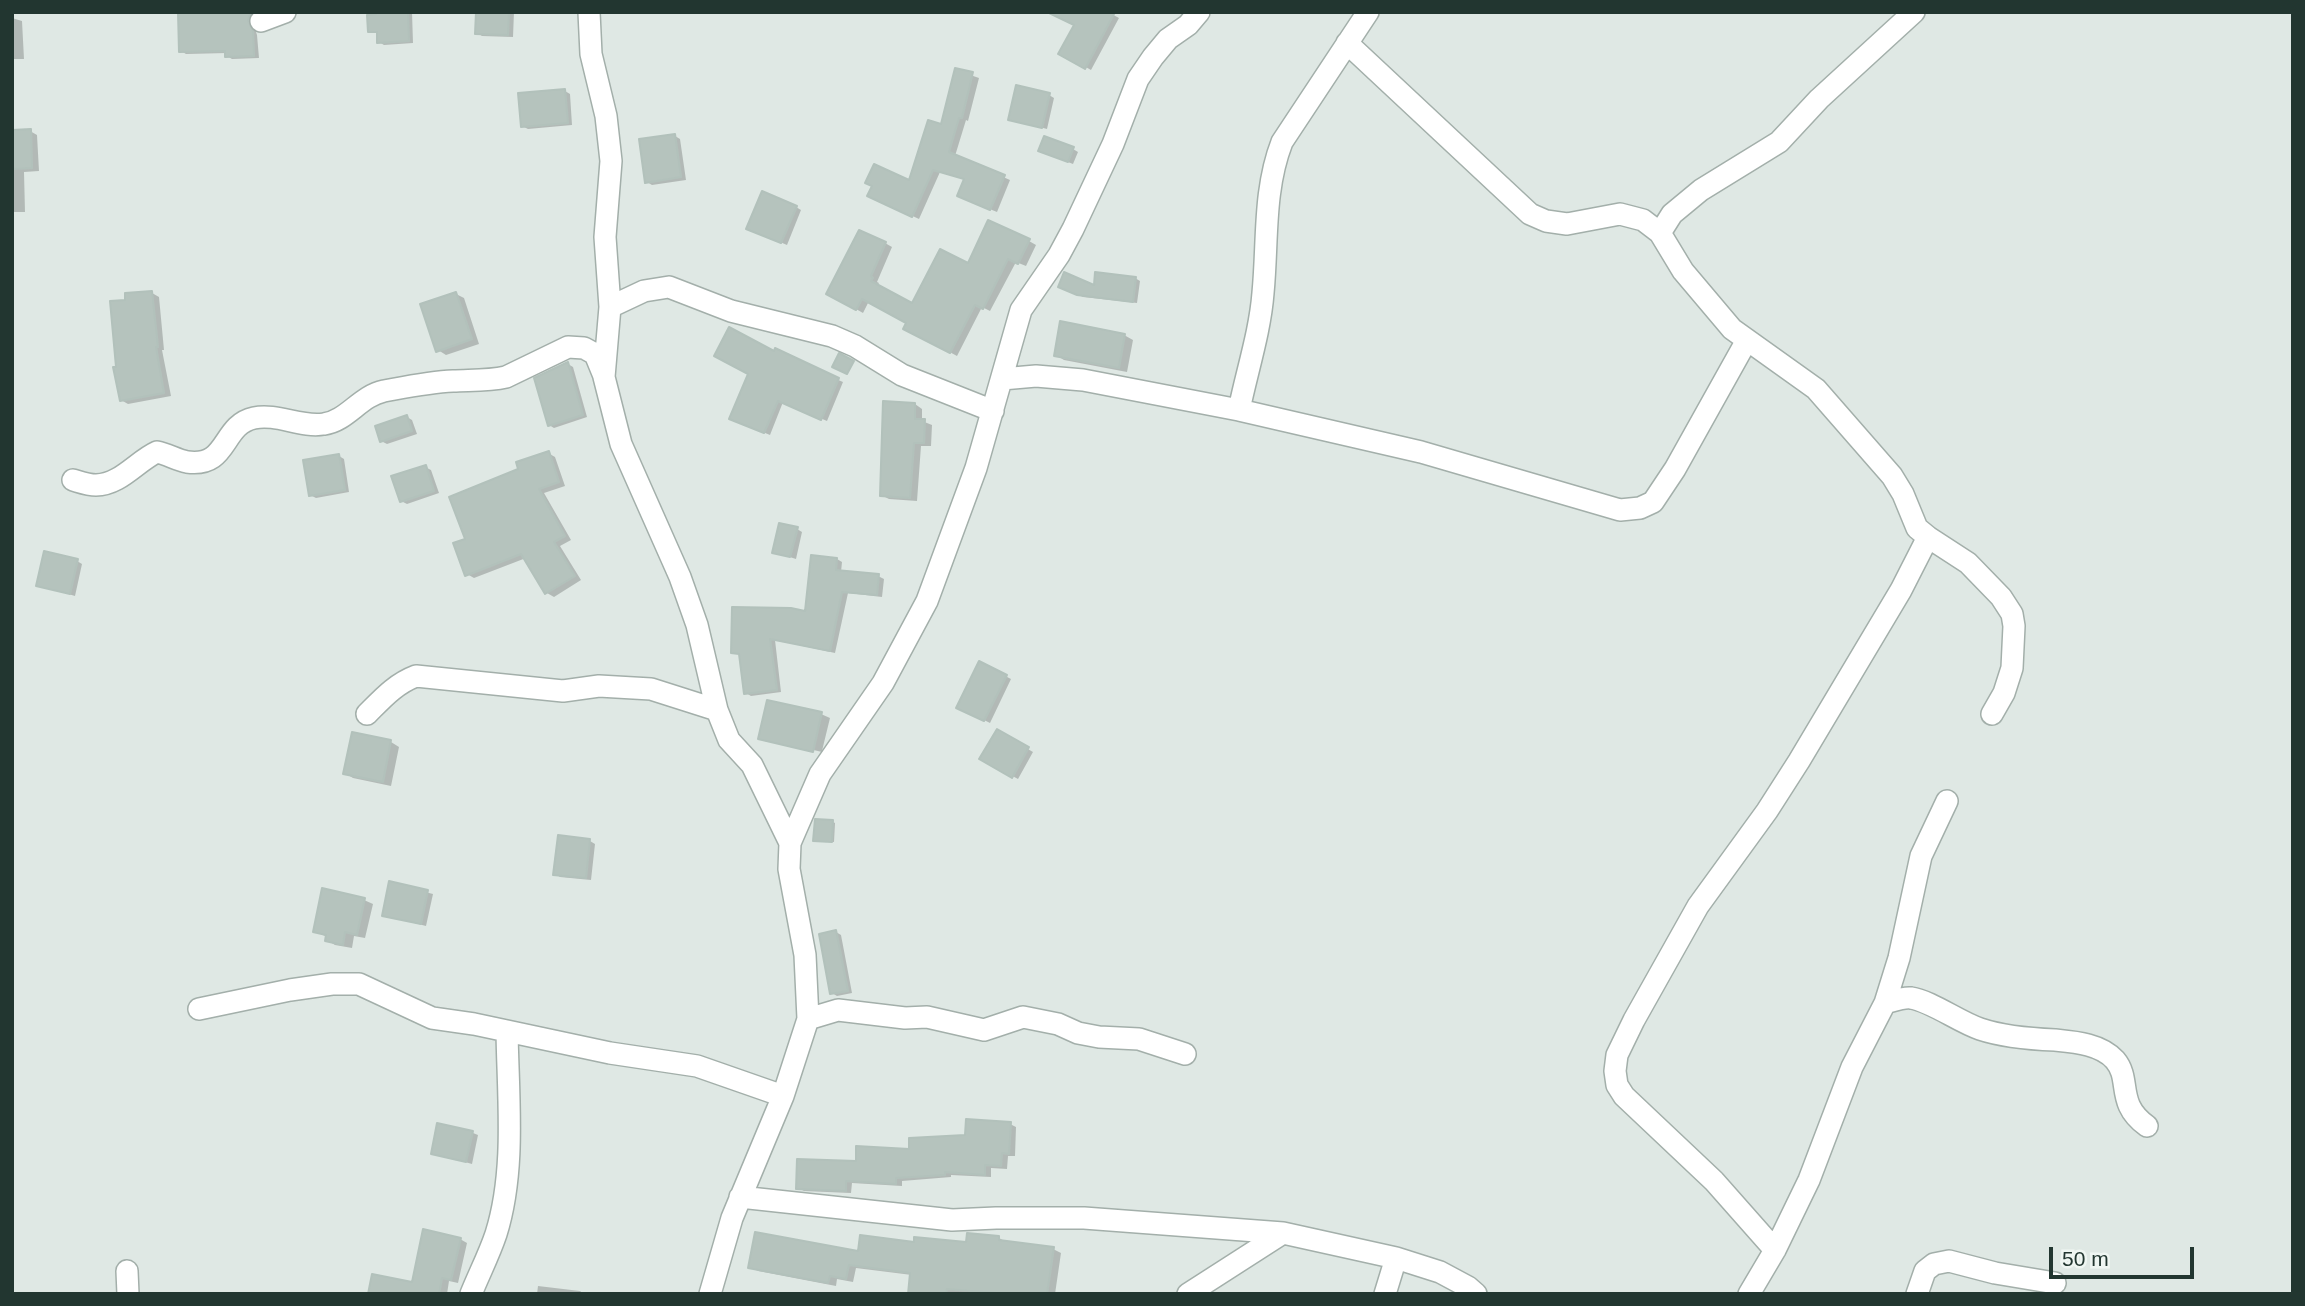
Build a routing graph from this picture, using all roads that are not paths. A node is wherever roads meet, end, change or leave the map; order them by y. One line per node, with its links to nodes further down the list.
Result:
1 (285, 12): 6 (street)
2 (589, 12): 9 (street)
3 (1199, 12): 12 (street)
4 (1368, 12): 7 (street)
5 (1914, 12): 8 (street)
6 (261, 21)
7 (1347, 43): 8 (street); 13 (street)
8 (1660, 233): 10 (street)
9 (610, 307): 11 (street); 14 (street)
10 (1747, 340): 13 (street); 16 (street)
11 (604, 377): 15 (street); 17 (street)
12 (1002, 379): 13 (street); 14 (street)
13 (1239, 410)
14 (993, 411): 21 (street)
15 (73, 480)
16 (1928, 537): 19 (street); 31 (street)
17 (717, 710): 18 (street); 21 (street)
18 (367, 714)
19 (1992, 714)
20 (1947, 801): 22 (street)
21 (790, 843): 24 (street)
22 (1885, 1003): 28 (street); 31 (street)
23 (199, 1009): 25 (street)
24 (808, 1019): 26 (street); 27 (street)
25 (506, 1031): 27 (street); 36 (street)
26 (1185, 1054)
27 (783, 1096): 29 (street)
28 (2147, 1126)
29 (740, 1197): 30 (street); 37 (street)
30 (1283, 1233): 32 (street); 38 (street)
31 (1775, 1250): 41 (street)
32 (1396, 1258): 39 (street); 40 (street)
33 (127, 1271): 35 (street)
34 (2055, 1283): 42 (street)
35 (128, 1294)
36 (471, 1294)
37 (710, 1294)
38 (1188, 1294)
39 (1385, 1294)
40 (1476, 1294)
41 (1749, 1294)
42 (1917, 1294)

